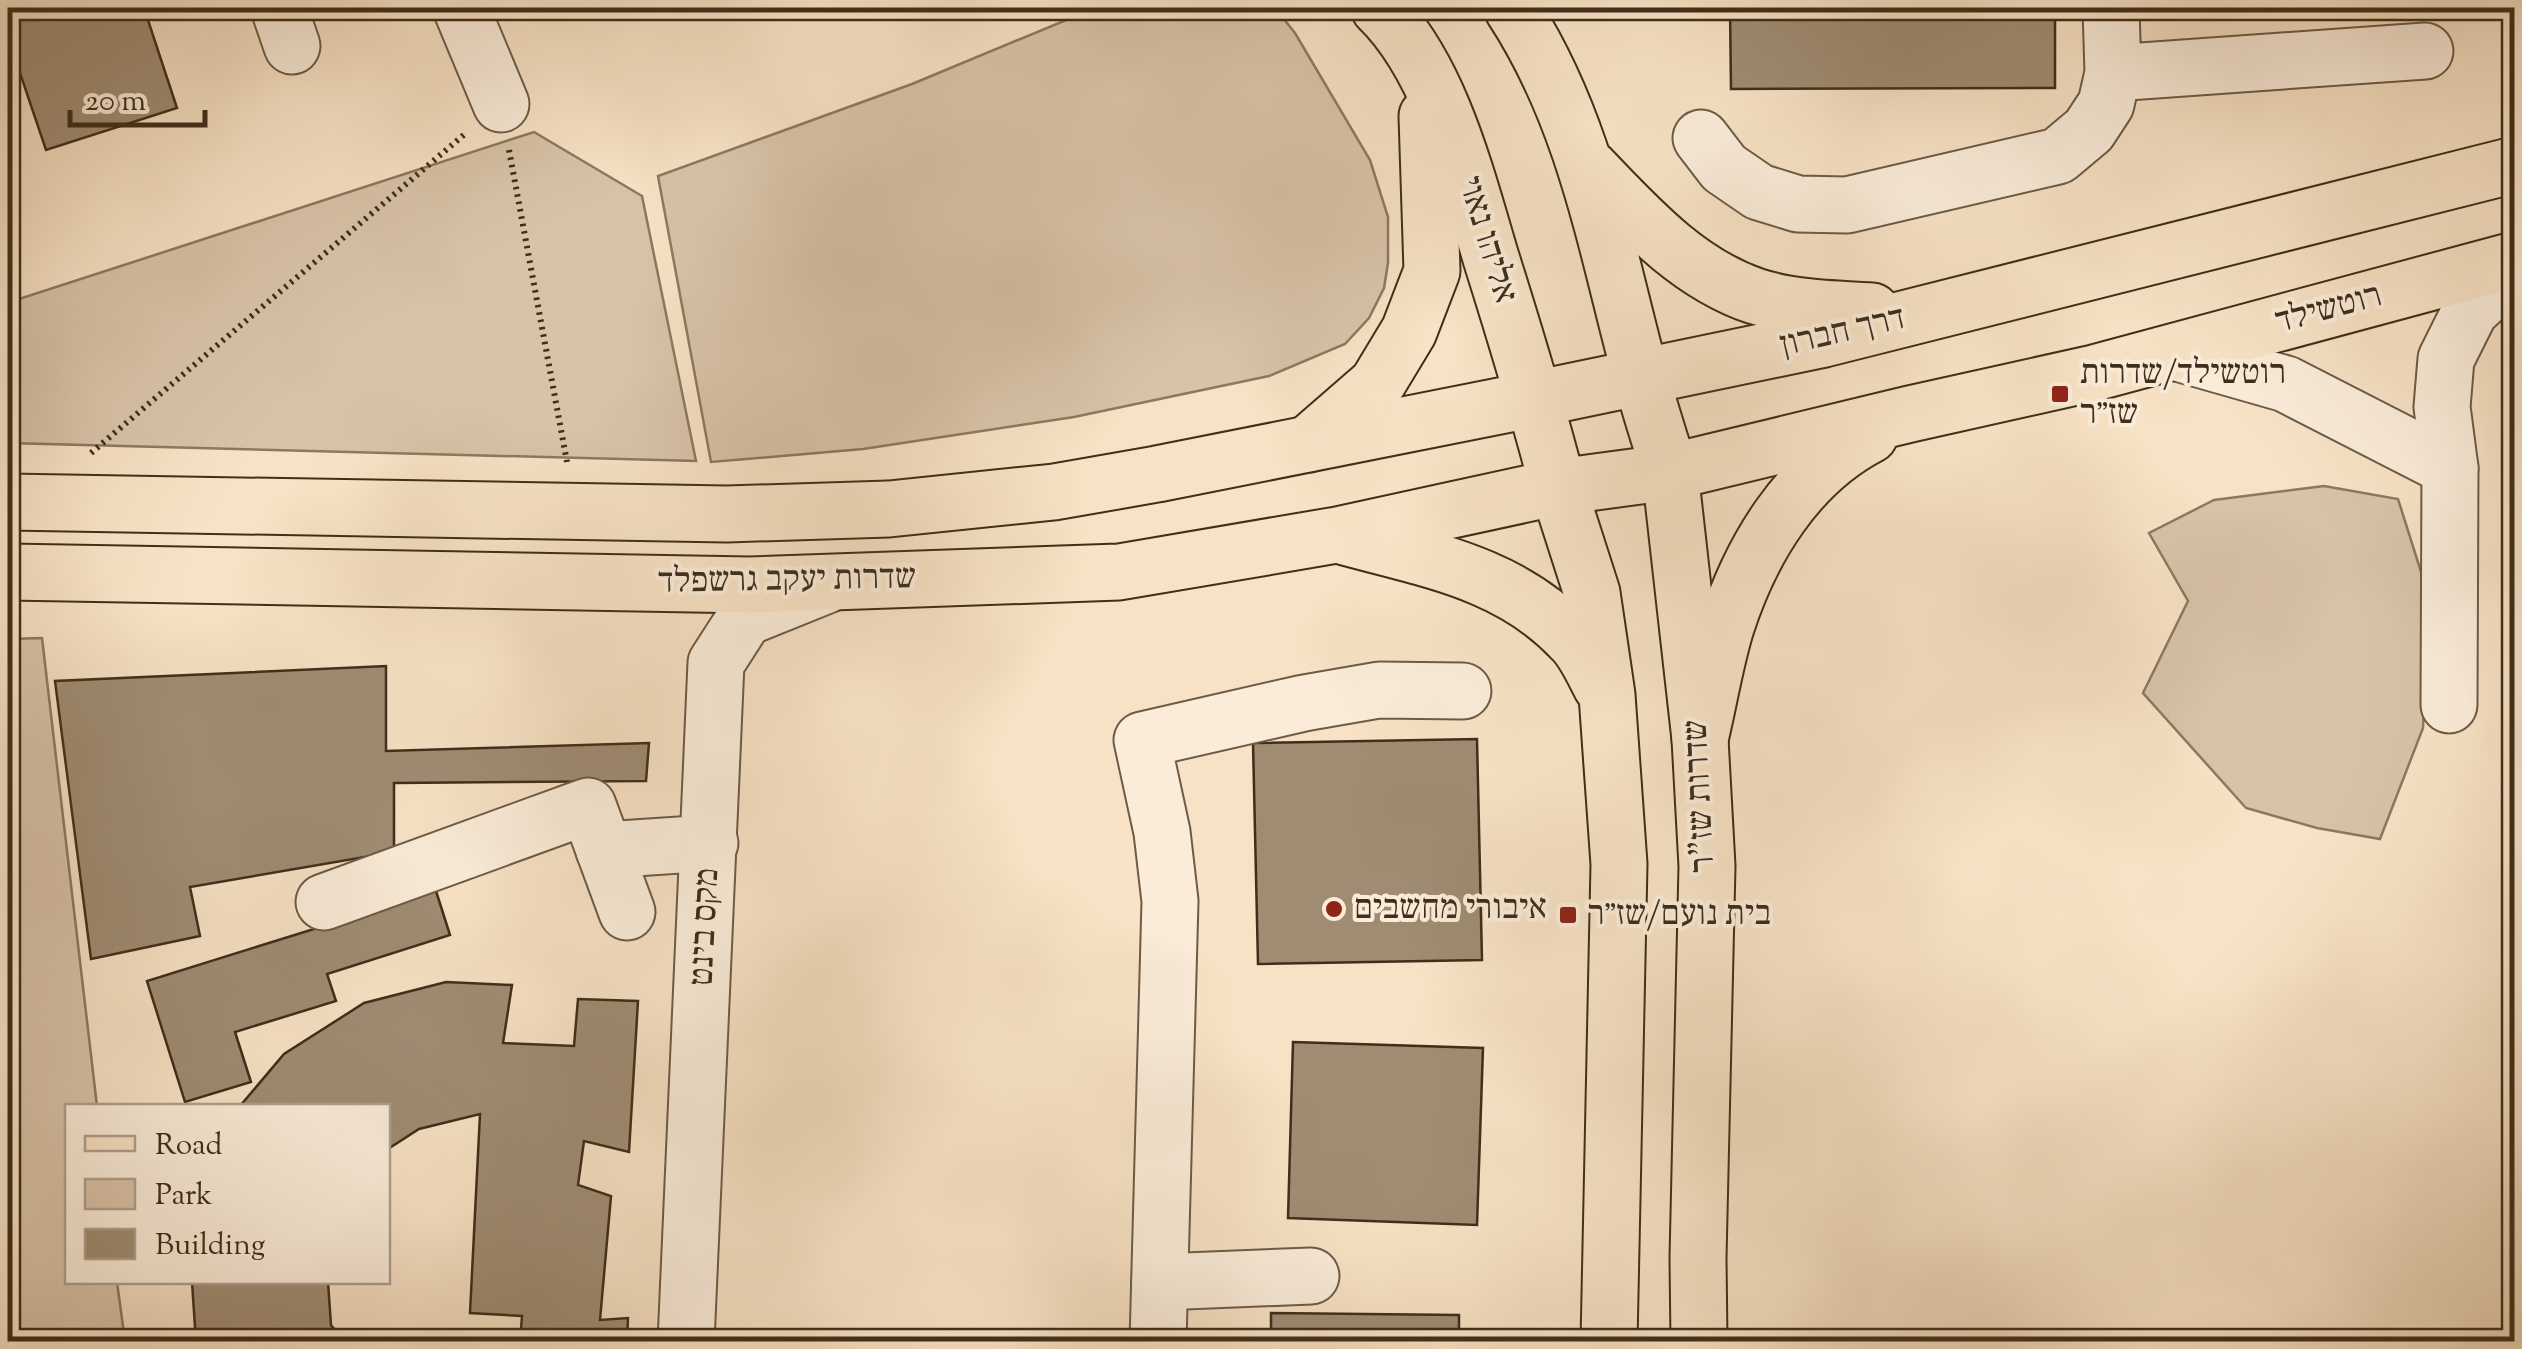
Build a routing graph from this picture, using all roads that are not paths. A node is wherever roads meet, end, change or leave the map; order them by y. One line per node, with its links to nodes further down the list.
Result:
1 (461, 8): 8 (street)
2 (1378, 8): 6 (main road, אליהו נאוי)
3 (1512, 8): 10 (main road)
4 (2112, 8): 7 (street)
5 (2425, 51): 7 (street)
6 (1425, 73): 17 (main road, אליהו נאוי); 19 (main road)
7 (2113, 73): 9 (street)
8 (501, 104)
9 (1701, 138)
10 (1584, 162): 14 (main road); 16 (main road)
11 (2514, 165): 14 (main road, דרך חברון)
12 (2514, 260): 15 (main road, רוטשילד)
13 (2514, 270): 20 (street)
14 (1919, 315): 16 (main road, דרך חברון)
15 (2174, 352): 18 (main road, רוטשילד); 20 (street)
16 (1641, 376): 17 (main road, דרך חברון); 21 (main road, שדרות שז"ר)
17 (1535, 399): 19 (main road, שדרות יעקב גרשפלד); 22 (main road, אליהו נאוי)
18 (1910, 414): 21 (main road); 30 (main road)
19 (1308, 444): 23 (main road, שדרות יעקב גרשפלד)
20 (2450, 468): 29 (street)
21 (1670, 472): 22 (main road); 30 (main road, שדרות שז"ר)
22 (1558, 487): 24 (main road, שדרות יעקב גרשפלד); 28 (main road)
23 (20, 503)
24 (1337, 535): 26 (main road, שדרות יעקב גרשפלד); 28 (main road)
25 (8, 572): 26 (main road, שדרות יעקב גרשפלד)
26 (834, 582): 31 (street, מקס בינט)
27 (1462, 691): 36 (street)
28 (1607, 695): 39 (main road)
29 (2449, 706)
30 (1700, 739): 40 (main road, שדרות שז"ר)
31 (710, 843): 32 (street); 37 (street, מקס בינט)
32 (604, 850): 33 (street); 34 (street)
33 (324, 902)
34 (627, 912)
35 (1311, 1276): 36 (street)
36 (1160, 1282): 38 (street)
37 (686, 1342)
38 (1158, 1342)
39 (1609, 1342)
40 (1699, 1342)

